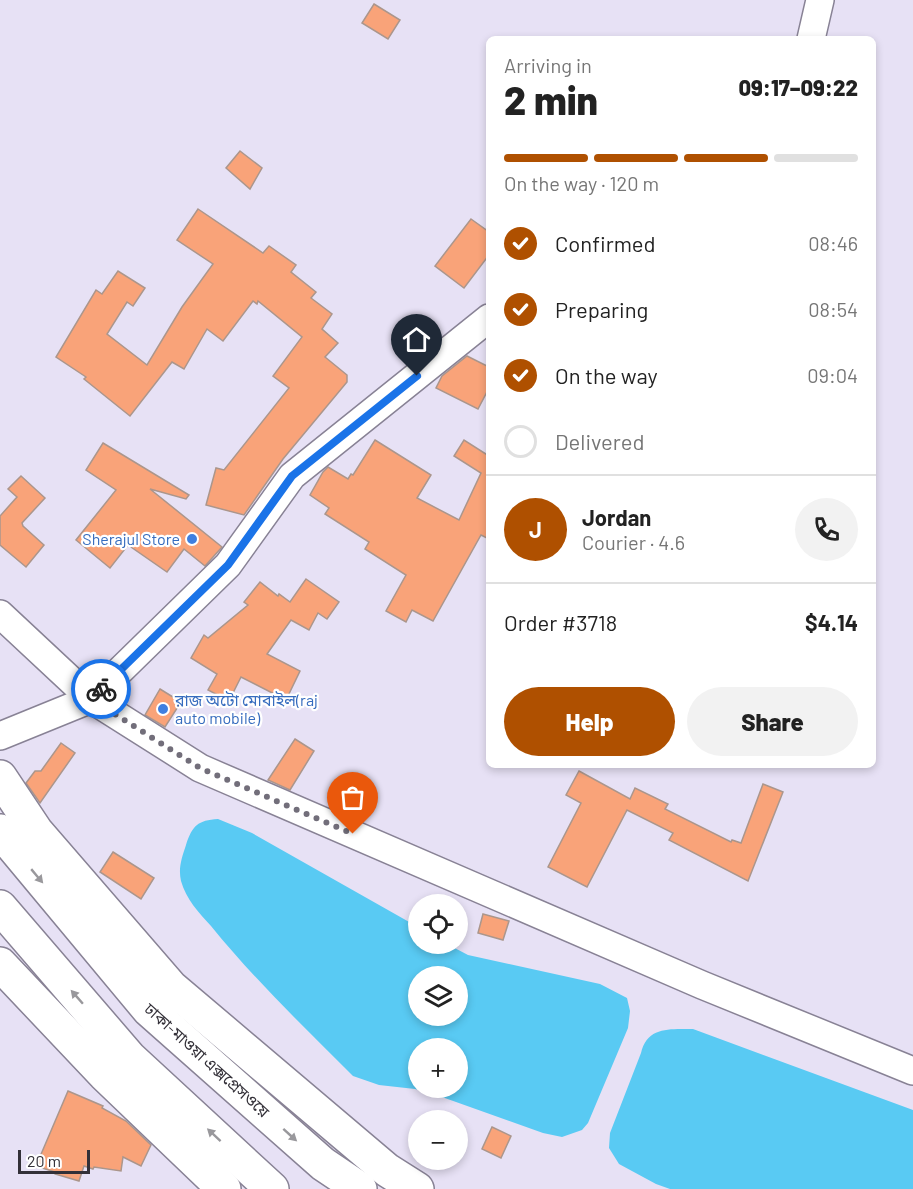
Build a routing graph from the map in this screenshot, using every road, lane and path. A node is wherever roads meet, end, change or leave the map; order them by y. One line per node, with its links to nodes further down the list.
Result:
1 (820, 0): 2 (street)
2 (812, 36)
3 (486, 320): 5 (street)
4 (0, 614): 5 (street)
5 (91, 699): 6 (street); 11 (street)
6 (0, 736)
7 (0, 777): 15 (main road)
8 (0, 831): 14 (main road, ঢাকা-মাওয়া এক্সপ্রেসওয়ে, one-way to 14)
9 (0, 907): 13 (main road, one-way to 9)
10 (0, 964): 12 (main road)
11 (913, 1071)
12 (224, 1189)
13 (272, 1189)
14 (360, 1189)
15 (417, 1189)

